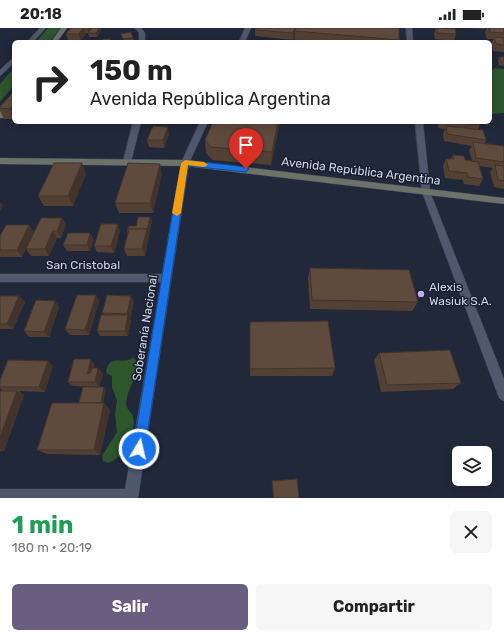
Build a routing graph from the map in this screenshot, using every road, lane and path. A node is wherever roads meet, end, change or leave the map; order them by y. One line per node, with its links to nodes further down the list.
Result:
1 (43, 28): 6 (street)
2 (64, 28): 7 (main road)
3 (138, 28): 8 (street)
4 (248, 28): 9 (street)
5 (409, 28): 10 (street)
6 (32, 40)
7 (55, 40)
8 (142, 40)
9 (243, 40)
10 (410, 40)
11 (12, 61): 12 (street)
12 (1, 71)
13 (12, 100): 14 (main road)
14 (0, 116)
15 (136, 124): 19 (street)
16 (203, 124): 20 (street, Soberanía Nacional)
17 (419, 124): 21 (street)
18 (0, 161): 19 (main road, Avenida República Argentina)
19 (127, 162): 20 (main road, Avenida República Argentina)
20 (185, 163): 21 (main road, Avenida República Argentina); 24 (street, Soberanía Nacional)
21 (426, 192): 22 (main road, Avenida República Argentina); 25 (street)
22 (504, 201)
23 (0, 278): 24 (street, San Cristobal)
24 (166, 278): 27 (street, Soberanía Nacional)
25 (504, 395)
26 (0, 496): 27 (street)
27 (132, 497)

